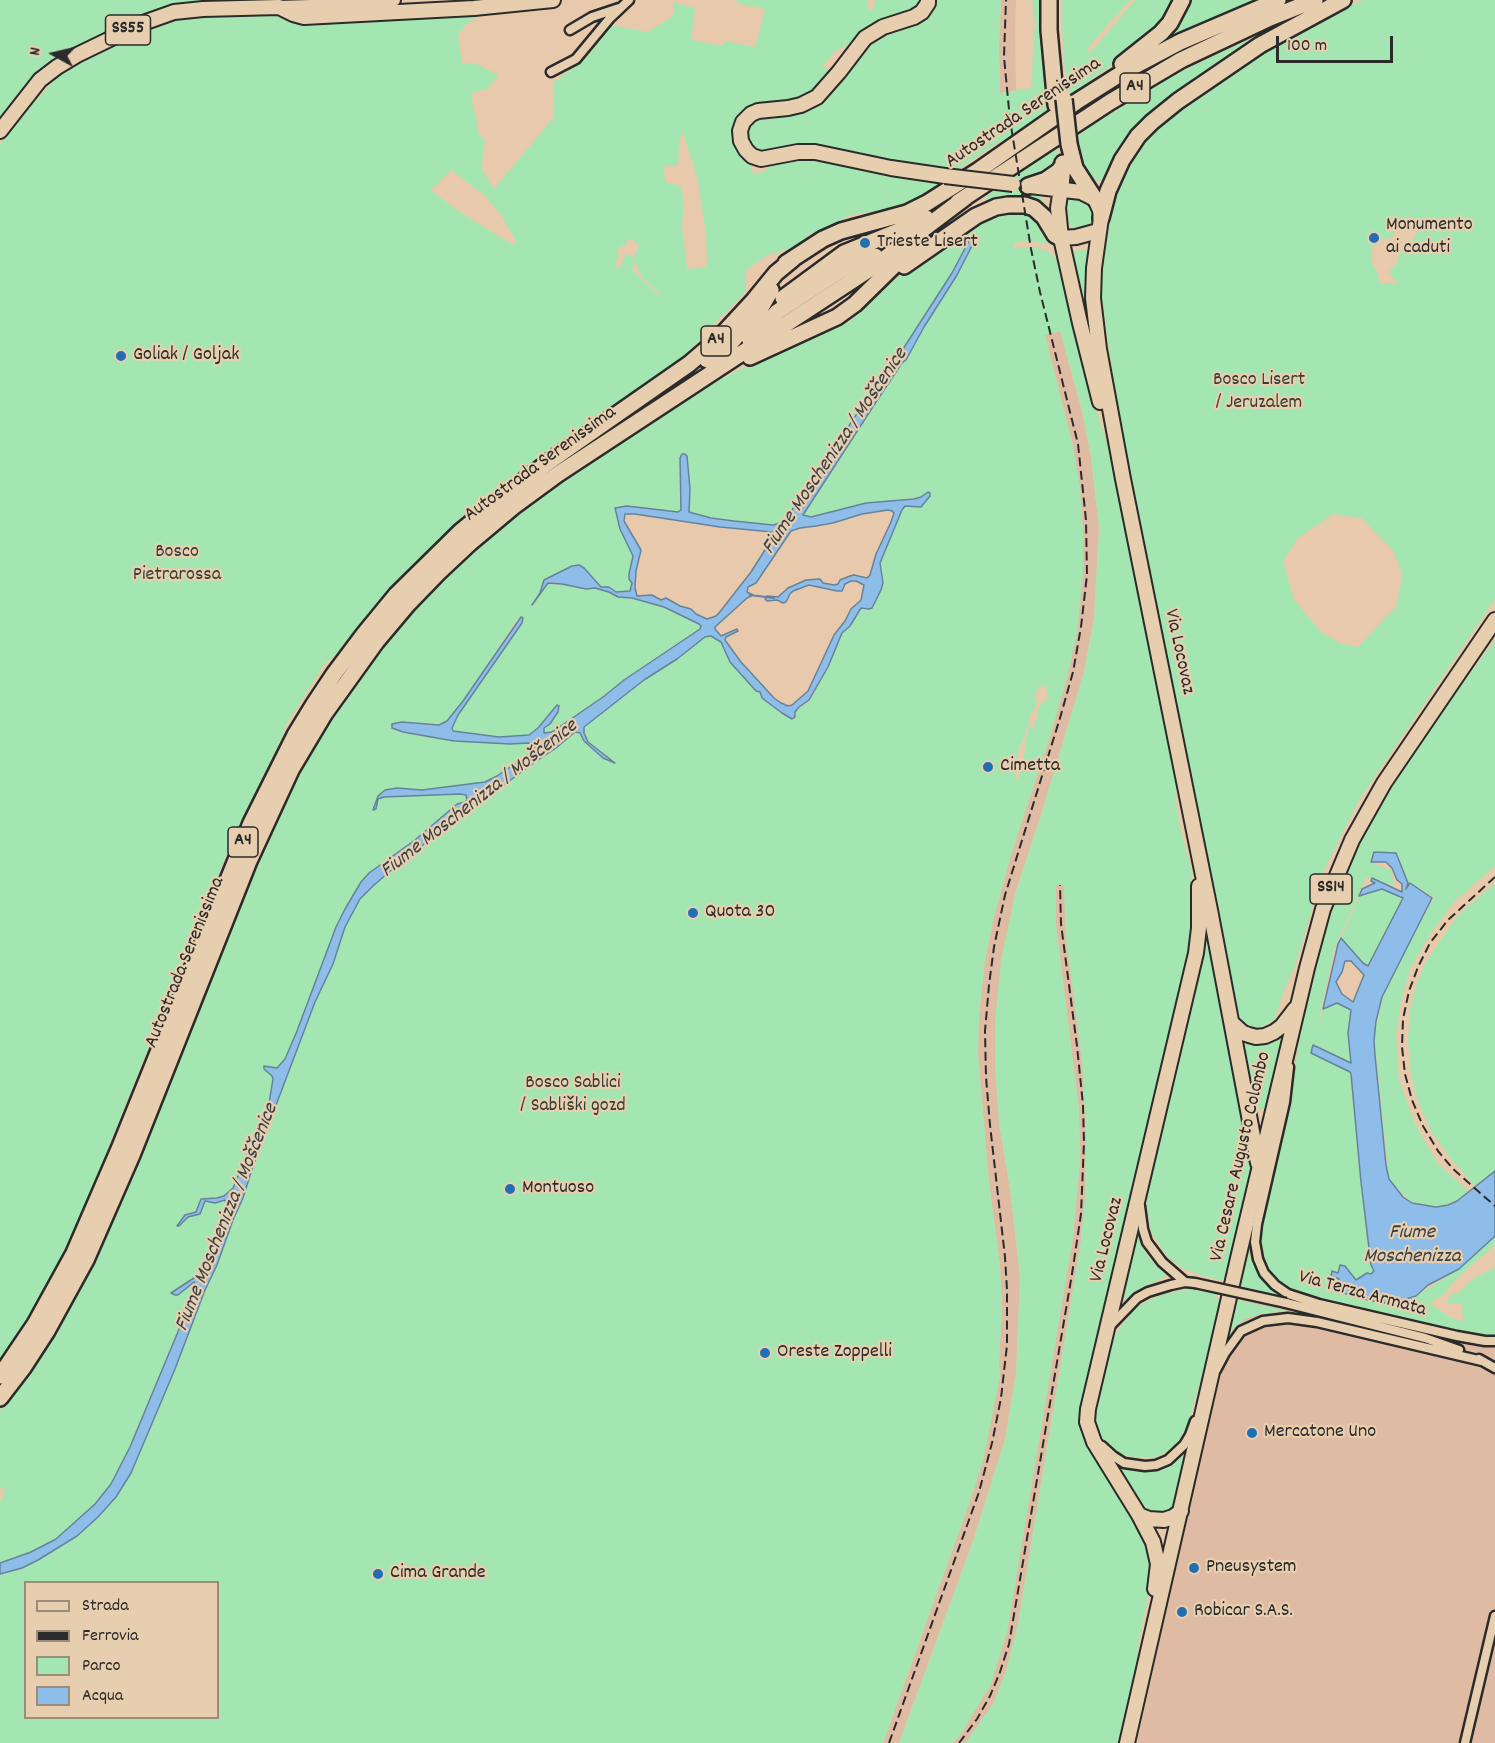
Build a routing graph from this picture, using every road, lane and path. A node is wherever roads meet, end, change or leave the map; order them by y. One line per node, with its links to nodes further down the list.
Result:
1 (394, 0): 11 (main road)
2 (553, 0): 11 (main road)
3 (629, 0): 12 (street)
4 (928, 0): 19 (main road, bridge)
5 (1049, 0): 15 (highway)
6 (1057, 0): 15 (highway)
7 (1182, 0): 15 (highway)
8 (1278, 0): 15 (highway, Autostrada Serenissima / A4)
9 (1316, 0): 21 (highway, Autostrada Serenissima / A4)
10 (1343, 0): 24 (highway)
11 (279, 7): 16 (main road, SS55)
12 (622, 7): 13 (street); 14 (street)
13 (570, 30)
14 (551, 72)
15 (1065, 102): 17 (highway, bridge); 46 (highway, Autostrada Serenissima / A4)
16 (0, 130)
17 (1066, 146): 18 (highway); 22 (highway)
18 (1063, 165): 19 (highway); 20 (highway)
19 (1021, 185): 20 (main road); 23 (main road)
20 (1060, 188): 22 (main road); 23 (main road, Via Locovaz)
21 (966, 197): 26 (highway, A4); 27 (highway, A4); 28 (highway, A4); 28 (highway, A4)
22 (1095, 199): 24 (main road, Via Locovaz)
23 (1059, 219): 25 (main road, Via Locovaz)
24 (1099, 225): 25 (main road); 29 (main road, Via Locovaz)
25 (1061, 238): 26 (highway); 29 (main road, Via Locovaz)
26 (875, 284): 27 (highway); 28 (highway, A4)
27 (850, 297): 28 (highway, A4)
28 (708, 375): 48 (highway, Autostrada Serenissima / A4)
29 (1123, 479): 31 (main road, Via Locovaz)
30 (1495, 620): 32 (main road, Via Cesare Augusto Colombo / SS14)
31 (1194, 834): 33 (main road, Via Locovaz); 36 (main road, Via Locovaz)
32 (1299, 1003): 33 (main road); 34 (main road, Via Cesare Augusto Colombo / SS14)
33 (1233, 1024): 35 (main road, Via Locovaz)
34 (1292, 1035): 35 (main road, Via Cesare Augusto Colombo / SS14); 41 (street, Via Terza Armata)
35 (1259, 1168): 44 (main road, Via Cesare Augusto Colombo / SS14)
36 (1140, 1194): 37 (street); 39 (main road, Via Locovaz)
37 (1185, 1282): 38 (street, Via Terza Armata); 40 (street, Via Terza Armata, bridge)
38 (1118, 1316): 39 (street, Via Terza Armata); 44 (street)
39 (1106, 1330): 50 (main road, Via Locovaz)
40 (1425, 1338): 41 (street, Via Terza Armata); 43 (street, Via Terza Armata)
41 (1485, 1341): 42 (street, Via Terza Armata)
42 (1495, 1341)
43 (1482, 1360): 45 (street, Via Terza Armata); 47 (street, Via Terza Armata)
44 (1214, 1365): 47 (main road, Via Cesare Augusto Colombo)
45 (1495, 1368)
46 (0, 1376)
47 (1210, 1381): 49 (main road, Via Cesare Augusto Colombo)
48 (0, 1398)
49 (1181, 1511): 50 (main road); 52 (main road, Via Cesare Augusto Colombo)
50 (1139, 1515): 52 (main road, Via Locovaz)
51 (1495, 1616): 54 (street)
52 (1151, 1642): 53 (main road, Via Cesare Augusto Colombo)
53 (1127, 1743)
54 (1465, 1743)

